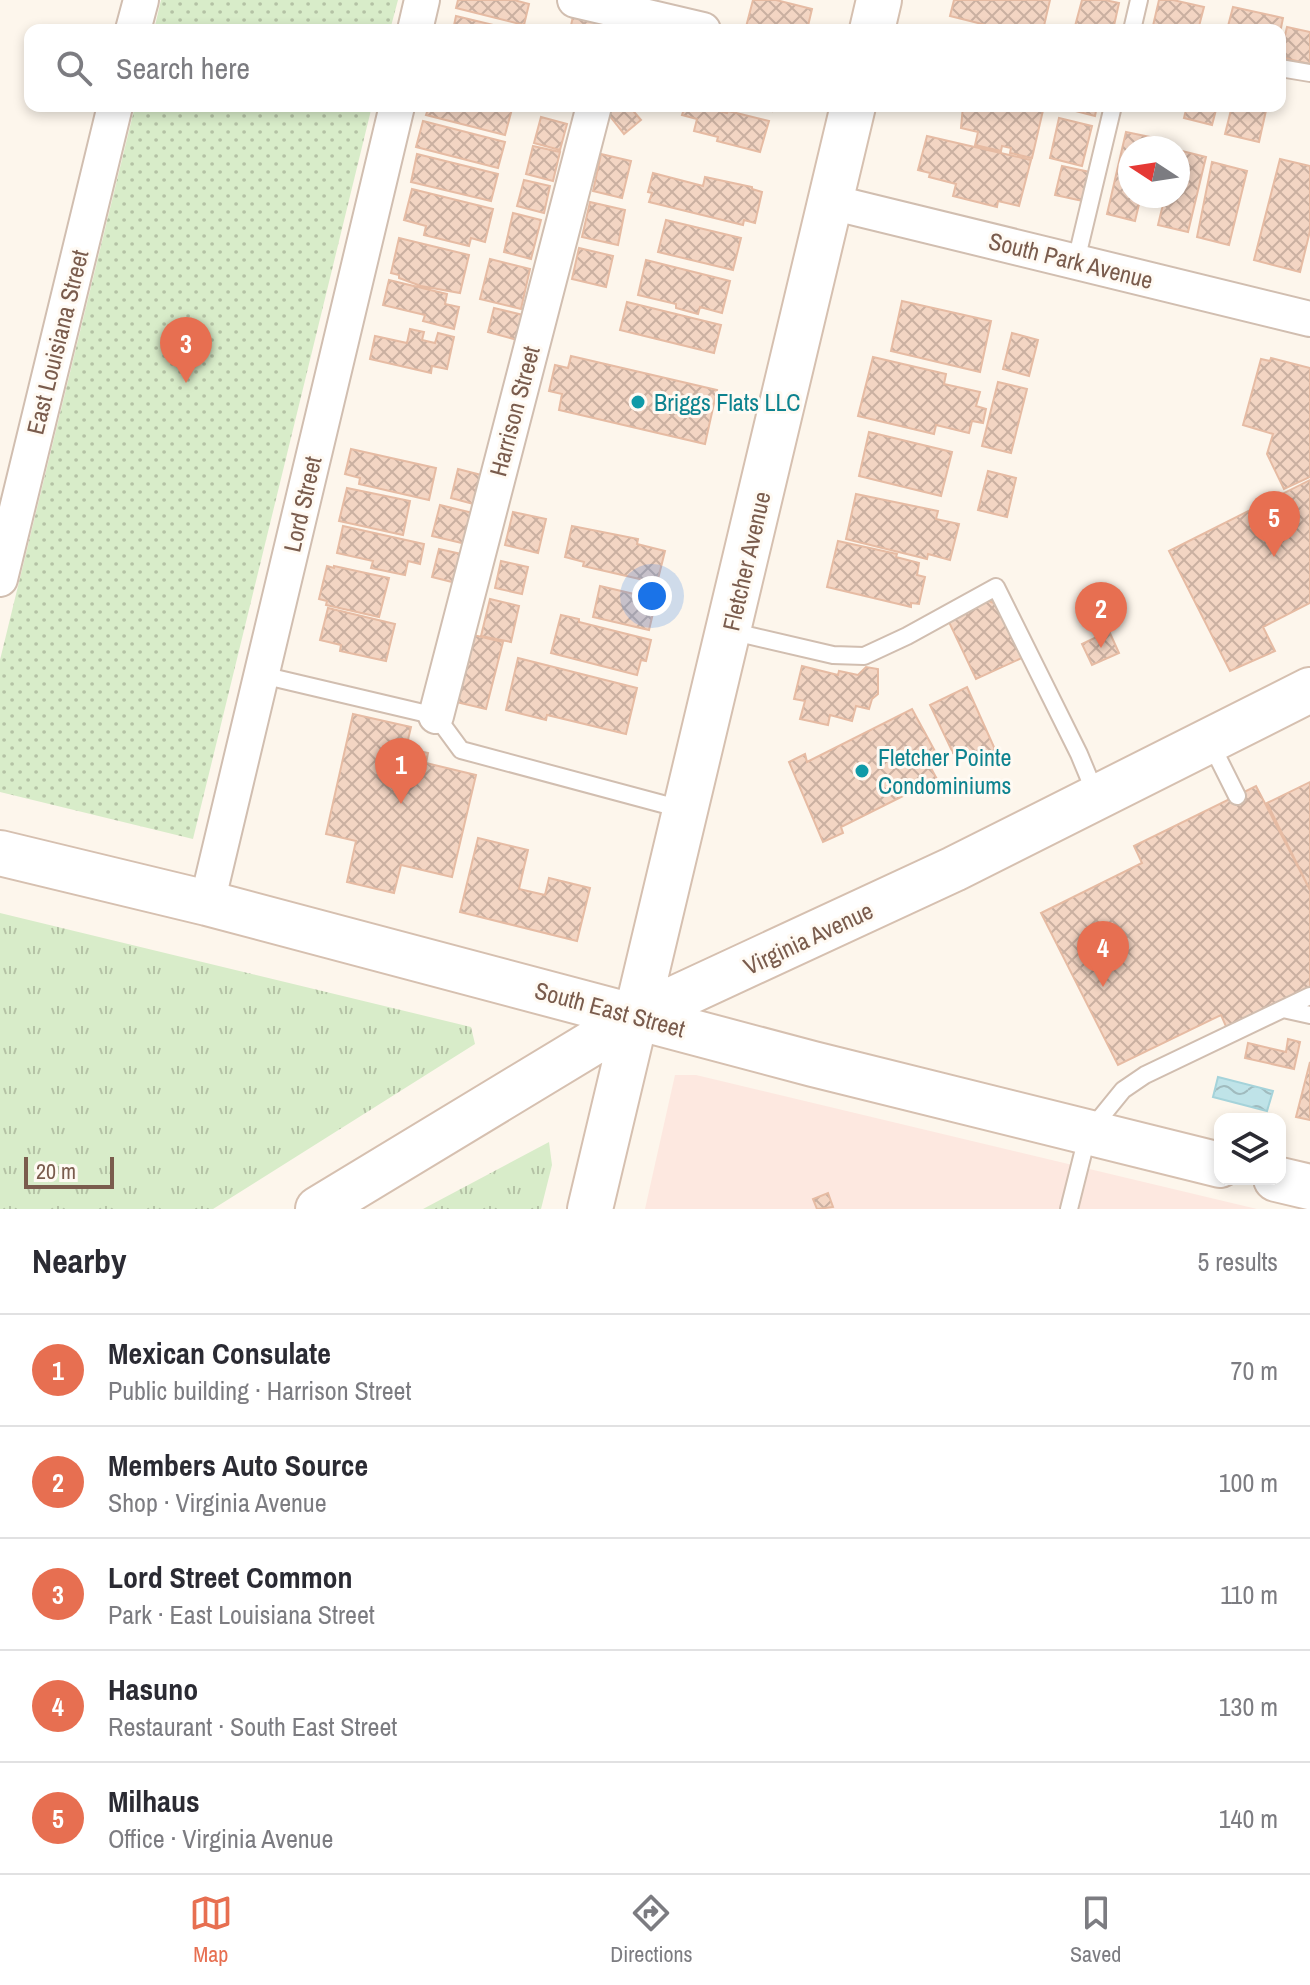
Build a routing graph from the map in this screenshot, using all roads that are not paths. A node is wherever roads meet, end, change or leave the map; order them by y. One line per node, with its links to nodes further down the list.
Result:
1 (141, 0): 6 (street)
2 (422, 0): 7 (street)
3 (879, 0): 9 (main road)
4 (1139, 0): 10 (lane)
5 (597, 7): 8 (street)
6 (135, 24)
7 (416, 24)
8 (675, 24)
9 (873, 24)
10 (1133, 24)
11 (1286, 69): 12 (lane)
12 (1310, 73)
13 (114, 112): 21 (street, East Louisiana Street)
14 (396, 112): 23 (street, Lord Street)
15 (592, 112): 25 (street, Harrison Street)
16 (852, 112): 18 (main road, Fletcher Avenue)
17 (1112, 112): 19 (lane)
18 (831, 202): 19 (street, South Park Avenue); 22 (main road, Fletcher Avenue)
19 (1076, 261): 20 (street, South Park Avenue)
20 (1310, 317)
21 (0, 579)
22 (730, 631): 27 (lane); 29 (main road, Fletcher Avenue)
23 (262, 675): 25 (lane); 31 (street, Lord Street)
24 (1310, 690): 26 (main road, Virginia Avenue)
25 (436, 716): 29 (lane)
26 (1209, 741): 27 (main road, Virginia Avenue); 28 (lane)
27 (1097, 796): 35 (main road, Virginia Avenue)
28 (1237, 796)
29 (686, 811): 35 (main road, Fletcher Avenue)
30 (0, 853): 31 (main road, South East Street)
31 (207, 903): 35 (main road, South East Street)
32 (1310, 996): 33 (lane)
33 (1283, 1009): 34 (lane); 36 (lane)
34 (1310, 1015)
35 (637, 1016): 36 (main road, South East Street); 40 (main road, Virginia Avenue); 41 (main road, Fletcher Avenue)
36 (1088, 1133): 37 (main road, South East Street); 42 (lane)
37 (1214, 1164)
38 (1286, 1181): 39 (main road)
39 (1310, 1187)
40 (318, 1209)
41 (590, 1209)
42 (1069, 1209)

